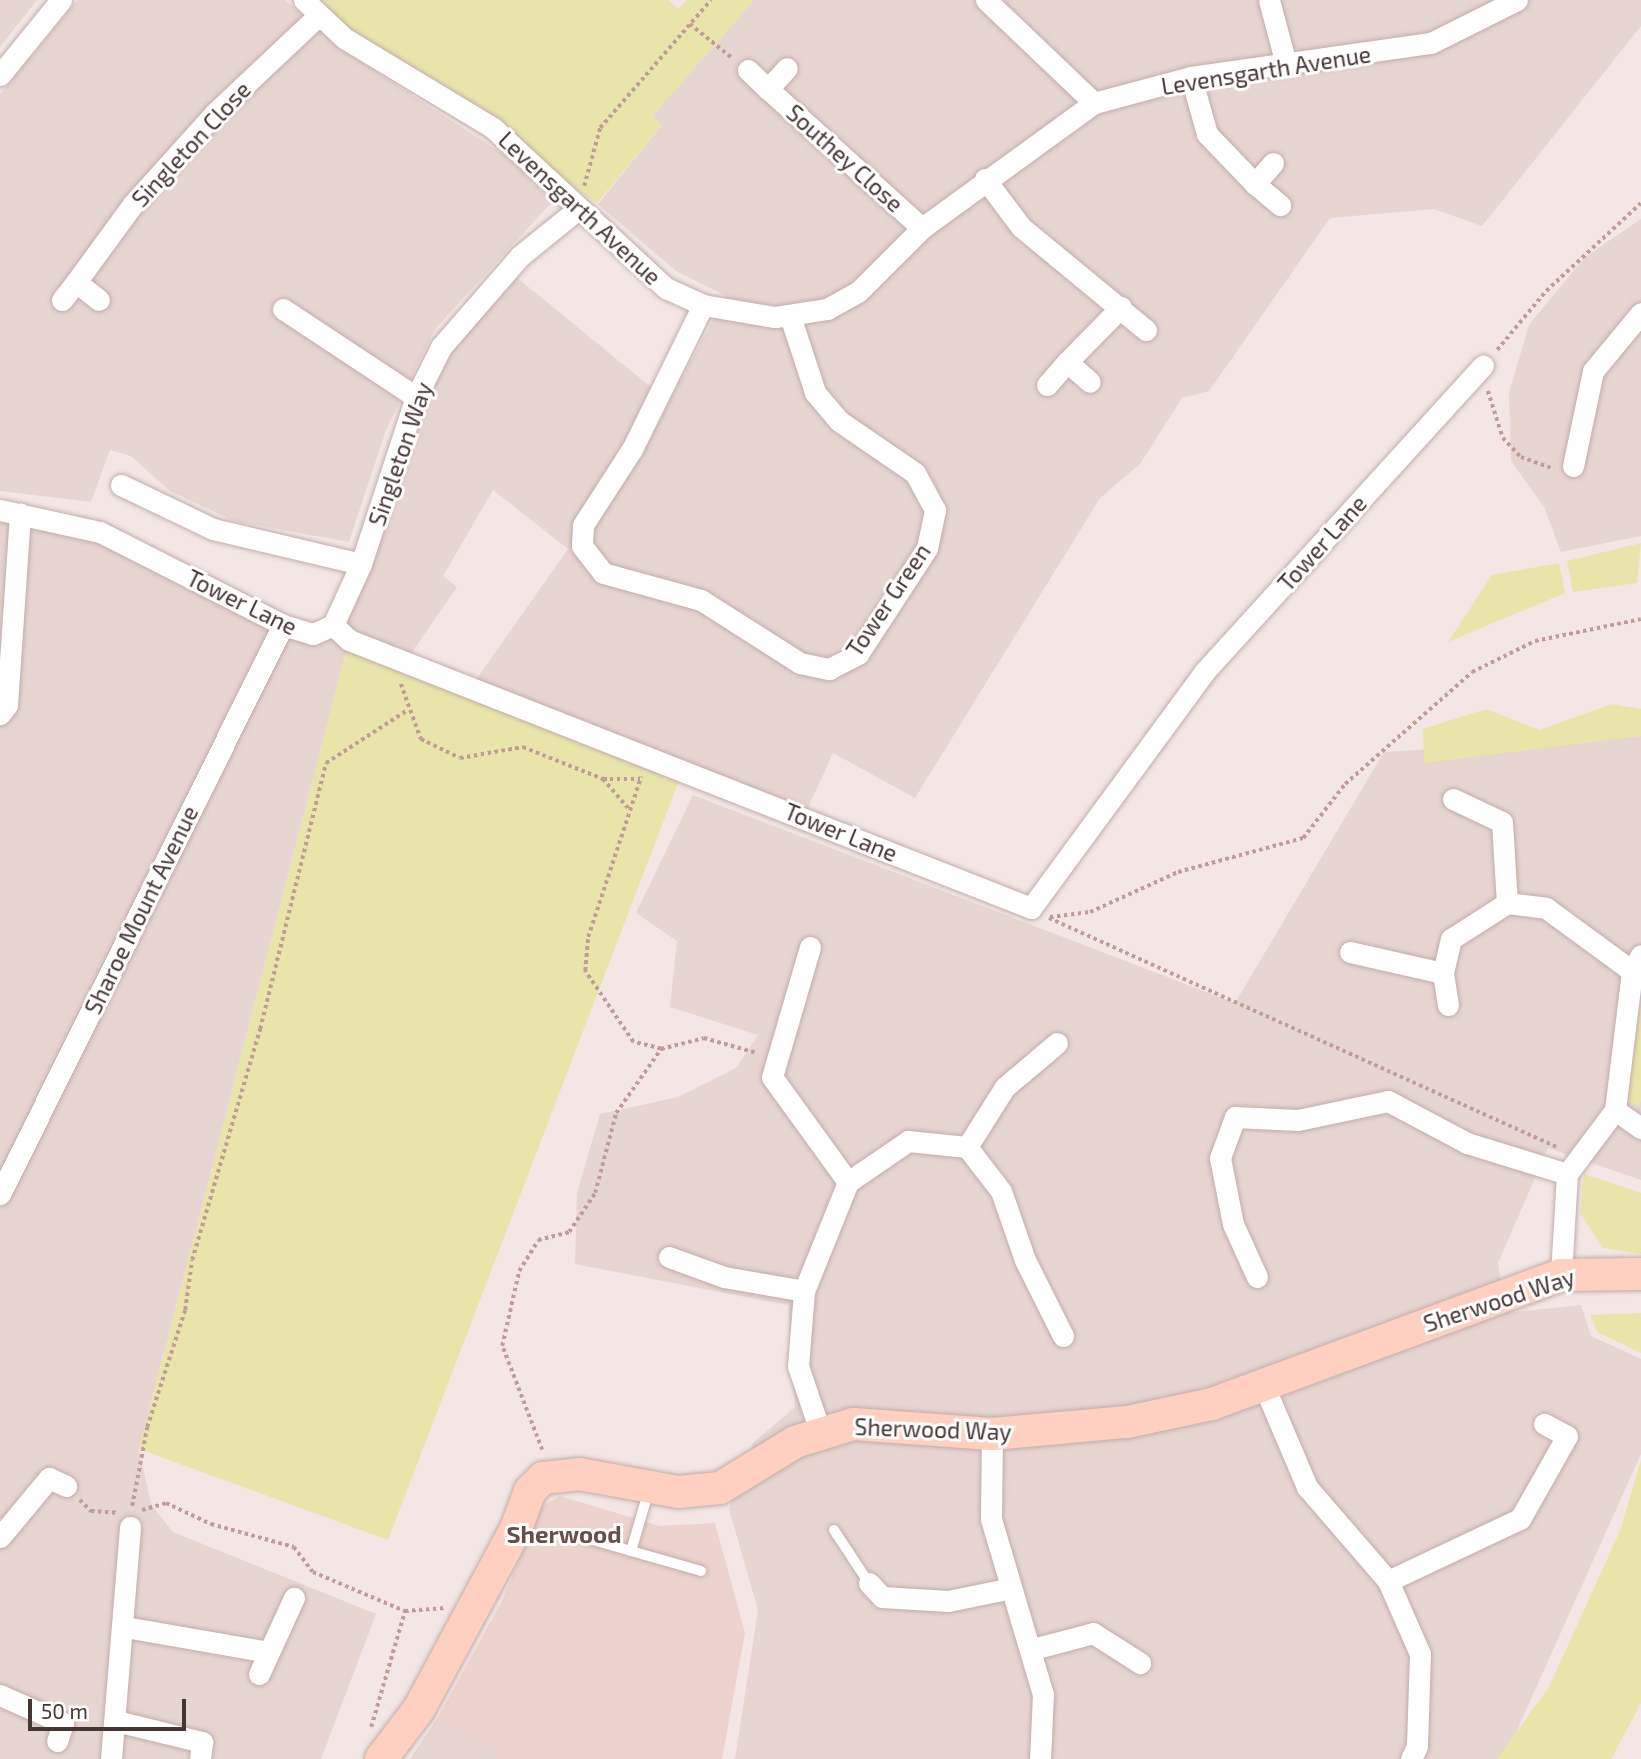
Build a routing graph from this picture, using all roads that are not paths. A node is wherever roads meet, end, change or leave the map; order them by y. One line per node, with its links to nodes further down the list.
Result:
1 (986, 0): 12 (street)
2 (1269, 0): 6 (street)
3 (1517, 0): 6 (street, Levensgarth Avenue)
4 (51, 4): 9 (street)
5 (311, 8): 17 (street, Levensgarth Avenue); 19 (street, Singleton Close)
6 (1286, 64): 10 (street, Levensgarth Avenue)
7 (787, 68): 11 (street, Southey Close)
8 (748, 70): 11 (street, Southey Close)
9 (0, 75)
10 (1191, 78): 12 (street, Levensgarth Avenue); 15 (street)
11 (768, 89): 18 (street, Southey Close)
12 (1094, 103): 14 (street, Levensgarth Avenue)
13 (1273, 163): 15 (street)
14 (985, 179): 18 (street, Levensgarth Avenue); 23 (street)
15 (1255, 184): 16 (street)
16 (1280, 205)
17 (578, 209): 22 (street, Levensgarth Avenue); 32 (street, Singleton Way)
18 (922, 228): 26 (street, Levensgarth Avenue)
19 (76, 282): 20 (street, Singleton Close); 21 (street)
20 (62, 300)
21 (99, 300)
22 (703, 305): 26 (street, Levensgarth Avenue); 26 (street, Tower Green)
23 (1121, 307): 27 (street); 28 (street)
24 (284, 309): 32 (street)
25 (1641, 313): 33 (street)
26 (790, 316)
27 (1146, 331)
28 (1067, 362): 30 (street); 31 (street)
29 (1483, 366): 38 (street, Tower Lane)
30 (1090, 382)
31 (1047, 385)
32 (416, 397): 36 (street, Singleton Way)
33 (1573, 466)
34 (121, 485): 36 (street)
35 (10, 512): 37 (street, Tower Lane); 39 (street)
36 (362, 564): 38 (street, Singleton Way)
37 (283, 625): 38 (street, Tower Lane); 53 (street, Sharoe Mount Avenue)
38 (333, 625)
39 (0, 714)
40 (1453, 799): 41 (street)
41 (1507, 903): 44 (street); 45 (street)
42 (810, 947): 52 (street)
43 (1350, 952): 45 (street)
44 (1637, 963): 48 (street)
45 (1443, 973): 46 (street)
46 (1448, 1005)
47 (1057, 1044): 50 (street)
48 (1615, 1110): 49 (street); 51 (street)
49 (1641, 1128)
50 (967, 1147): 52 (street); 59 (street)
51 (1573, 1166): 56 (street); 57 (street)
52 (848, 1182): 58 (street)
53 (1, 1188)
54 (669, 1257): 58 (street)
55 (1641, 1274): 56 (street, Sherwood Way)
56 (1561, 1275): 60 (street, Sherwood Way)
57 (1257, 1277)
58 (804, 1292): 62 (street)
59 (1063, 1336)
60 (1264, 1385): 63 (street, Sherwood Way); 72 (street)
61 (1544, 1424): 72 (street)
62 (820, 1431): 63 (street, Sherwood Way); 65 (street, Sherwood Way)
63 (992, 1434): 74 (street)
64 (66, 1486): 68 (street)
65 (649, 1488): 70 (lane); 84 (street, Sherwood Way)
66 (130, 1521): 76 (street)
67 (834, 1530): 73 (lane)
68 (0, 1537)
69 (583, 1538): 70 (lane)
70 (631, 1551): 71 (lane)
71 (701, 1571)
72 (1388, 1581): 88 (street)
73 (869, 1583): 74 (street)
74 (1007, 1589): 77 (street)
75 (294, 1598): 78 (street)
76 (125, 1627): 78 (street); 82 (street)
77 (1033, 1649): 79 (street); 87 (street)
78 (268, 1652): 80 (street)
79 (1140, 1663)
80 (259, 1674)
81 (0, 1695): 83 (street)
82 (116, 1721): 85 (street); 86 (street)
83 (57, 1741)
84 (375, 1746)
85 (200, 1758)
86 (111, 1759)
87 (1040, 1759)
88 (1411, 1759)

